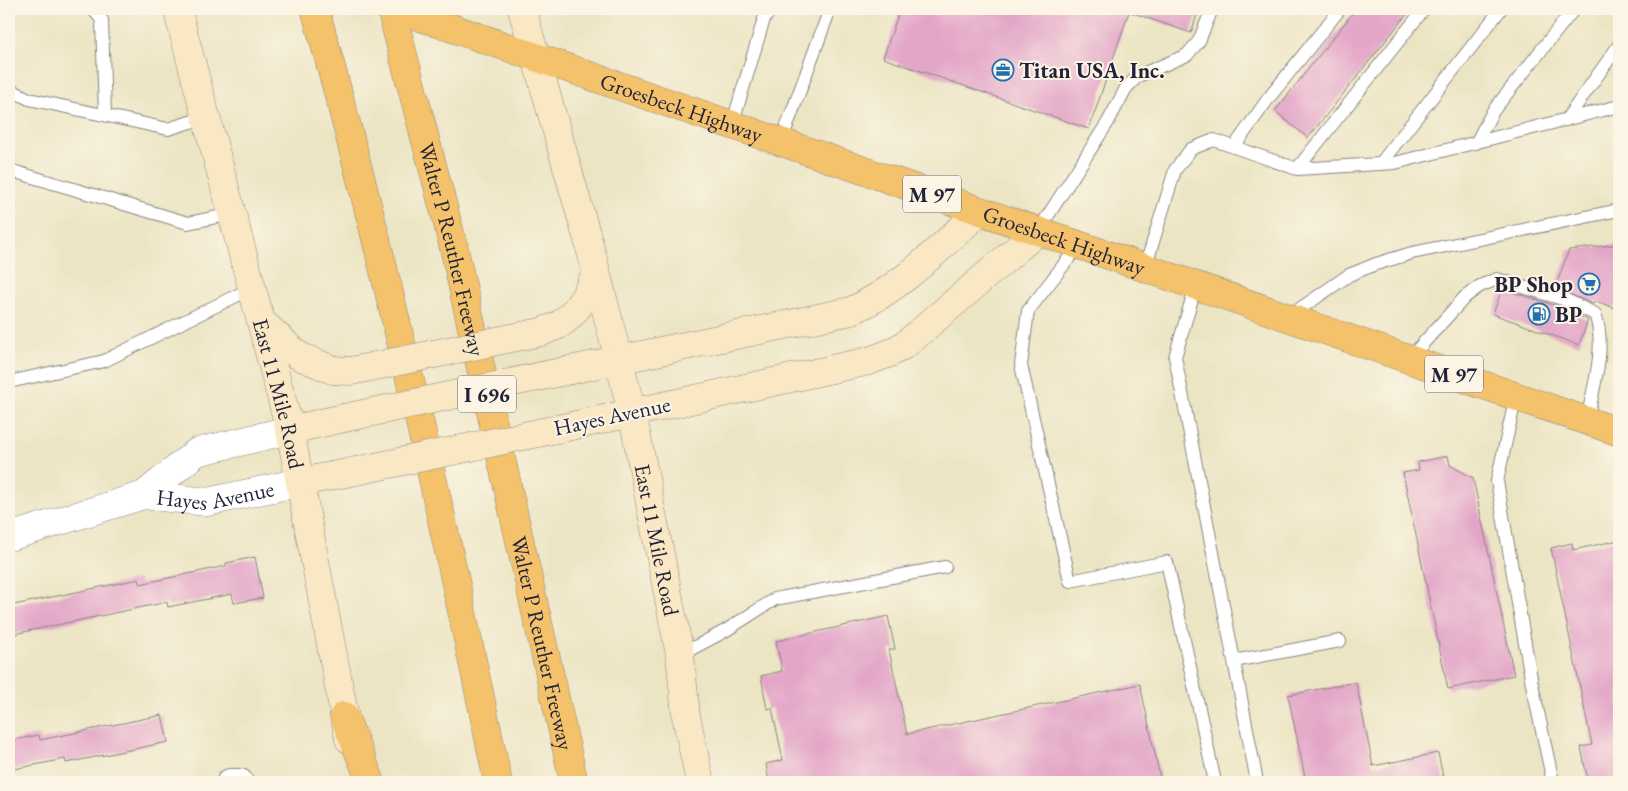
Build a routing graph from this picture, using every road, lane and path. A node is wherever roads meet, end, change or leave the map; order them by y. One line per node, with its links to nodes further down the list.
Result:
1 (92, 9): 18 (lane)
2 (177, 9): 19 (main road, East 11 Mile Road)
3 (315, 9): 59 (main road)
4 (390, 9): 60 (main road, Walter P Reuther Freeway / I 696)
5 (397, 9): 15 (main road, Groesbeck Highway / M 97)
6 (522, 9): 15 (main road, East 11 Mile Road)
7 (772, 9): 21 (lane)
8 (830, 9): 22 (lane)
9 (1212, 9): 31 (lane)
10 (1340, 9): 24 (lane)
11 (1424, 9): 26 (lane)
12 (1501, 9): 25 (lane)
13 (1574, 9): 23 (lane)
14 (1619, 45): 20 (lane)
15 (537, 59): 21 (main road, Groesbeck Highway / M 97); 34 (main road, East 11 Mile Road)
16 (9, 89): 18 (lane)
17 (1619, 106): 20 (lane)
18 (104, 114): 19 (lane)
19 (206, 118): 30 (main road, East 11 Mile Road)
20 (1566, 120): 23 (lane)
21 (732, 125): 22 (main road, Groesbeck Highway / M 97)
22 (781, 142): 29 (main road, Groesbeck Highway / M 97)
23 (1476, 143): 25 (lane)
24 (1234, 147): 26 (lane); 33 (lane)
25 (1380, 164): 26 (lane)
26 (1297, 169)
27 (9, 170): 30 (lane)
28 (1619, 210): 37 (lane)
29 (980, 211): 31 (main road, Groesbeck Highway / M 97); 40 (main road, Hayes Avenue)
30 (232, 214): 36 (main road, East 11 Mile Road)
31 (1038, 231): 32 (main road, Groesbeck Highway / M 97); 43 (main road, Hayes Avenue)
32 (1079, 245): 33 (main road, Groesbeck Highway / M 97); 62 (lane)
33 (1145, 268): 35 (main road, Groesbeck Highway / M 97)
34 (596, 273): 38 (main road, bridge); 40 (main road, East 11 Mile Road)
35 (1196, 286): 37 (main road, Groesbeck Highway / M 97); 53 (lane)
36 (252, 288): 38 (main road, East 11 Mile Road); 41 (lane)
37 (1288, 317): 39 (main road, Groesbeck Highway / M 97)
38 (261, 321): 45 (main road, East 11 Mile Road)
39 (1410, 359): 42 (main road, Groesbeck Highway / M 97); 44 (lane)
40 (620, 360): 43 (main road, East 11 Mile Road); 45 (main road, Hayes Avenue, bridge)
41 (9, 382)
42 (1516, 396): 44 (main road, Groesbeck Highway / M 97); 64 (lane)
43 (632, 412): 47 (main road, Hayes Avenue, bridge); 52 (main road, East 11 Mile Road)
44 (1587, 421): 46 (main road, Groesbeck Highway / M 97)
45 (290, 430): 47 (main road, East 11 Mile Road); 48 (street, Hayes Avenue)
46 (1619, 432)
47 (301, 482): 48 (street, Hayes Avenue); 54 (main road, East 11 Mile Road)
48 (144, 495): 49 (street, Hayes Avenue)
49 (9, 536)
50 (944, 567): 52 (lane)
51 (1340, 641): 53 (lane)
52 (680, 655): 61 (main road, East 11 Mile Road)
53 (1234, 662): 63 (lane)
54 (344, 716): 57 (main road, East 11 Mile Road); 58 (main road)
55 (230, 782): 56 (street)
56 (240, 782)
57 (357, 782)
58 (371, 782)
59 (498, 782)
60 (574, 782)
61 (700, 782)
62 (1215, 782)
63 (1257, 782)
64 (1553, 782)

